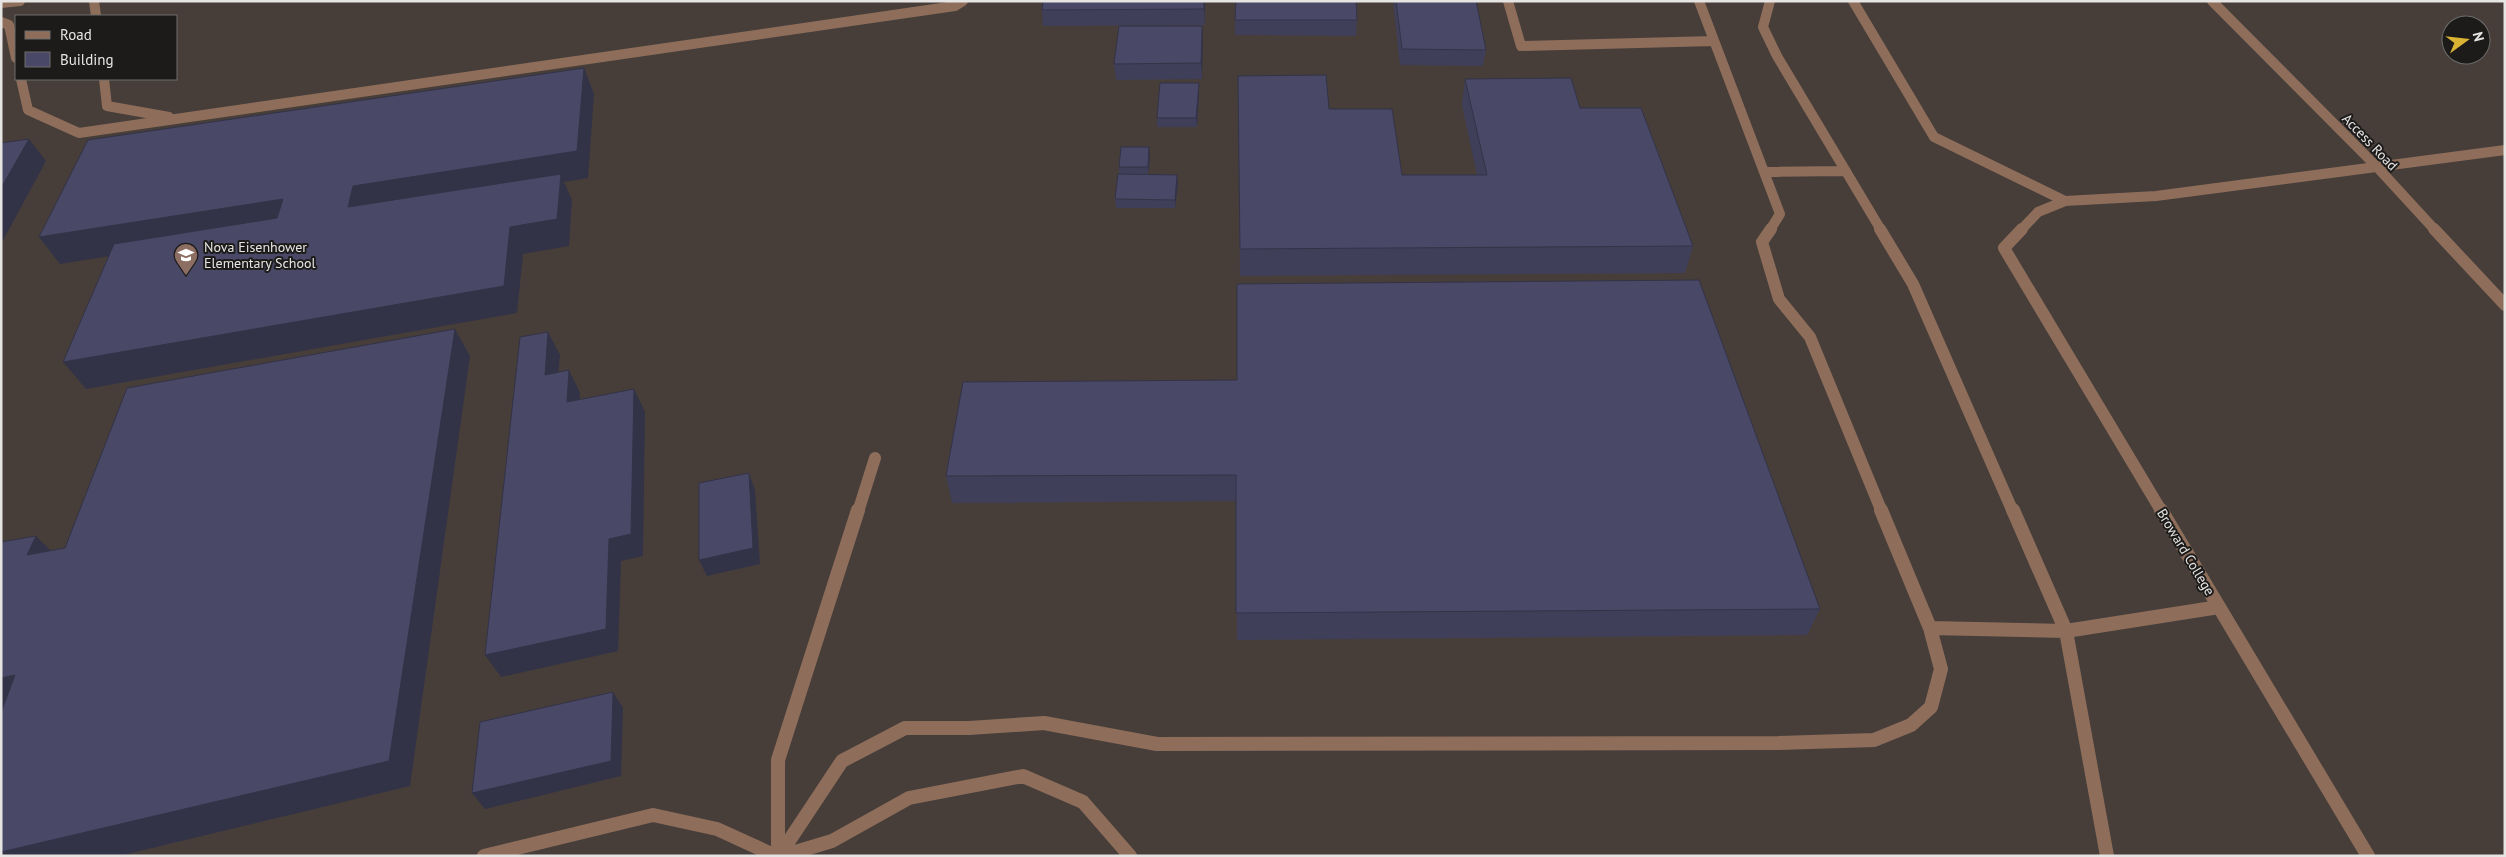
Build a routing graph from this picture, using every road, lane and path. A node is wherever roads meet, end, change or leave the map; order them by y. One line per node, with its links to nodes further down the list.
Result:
1 (20, 1): 9 (street)
2 (94, 1): 10 (street)
3 (962, 1): 16 (street)
4 (1508, 1): 12 (street)
5 (1699, 1): 12 (street)
6 (1770, 1): 19 (street)
7 (1853, 1): 21 (street)
8 (2212, 1): 18 (street, Access Road)
9 (1, 3)
10 (96, 15)
11 (1, 22): 13 (street)
12 (1714, 41): 20 (street)
13 (15, 53)
14 (21, 80): 16 (street)
15 (104, 80): 16 (street)
16 (179, 118)
17 (2505, 150): 18 (street)
18 (2378, 168): 21 (street); 22 (street, Access Road)
19 (1846, 171): 20 (street); 26 (street)
20 (1764, 172): 25 (street)
21 (2065, 201): 24 (street, Broward College)
22 (2505, 305)
23 (875, 458): 28 (street)
24 (2219, 607): 26 (street); 31 (street, Broward College)
25 (1930, 628): 26 (street); 28 (street)
26 (2066, 631): 30 (street)
27 (484, 856): 28 (street)
28 (779, 856): 29 (street)
29 (1130, 856)
30 (2107, 856)
31 (2368, 856)

